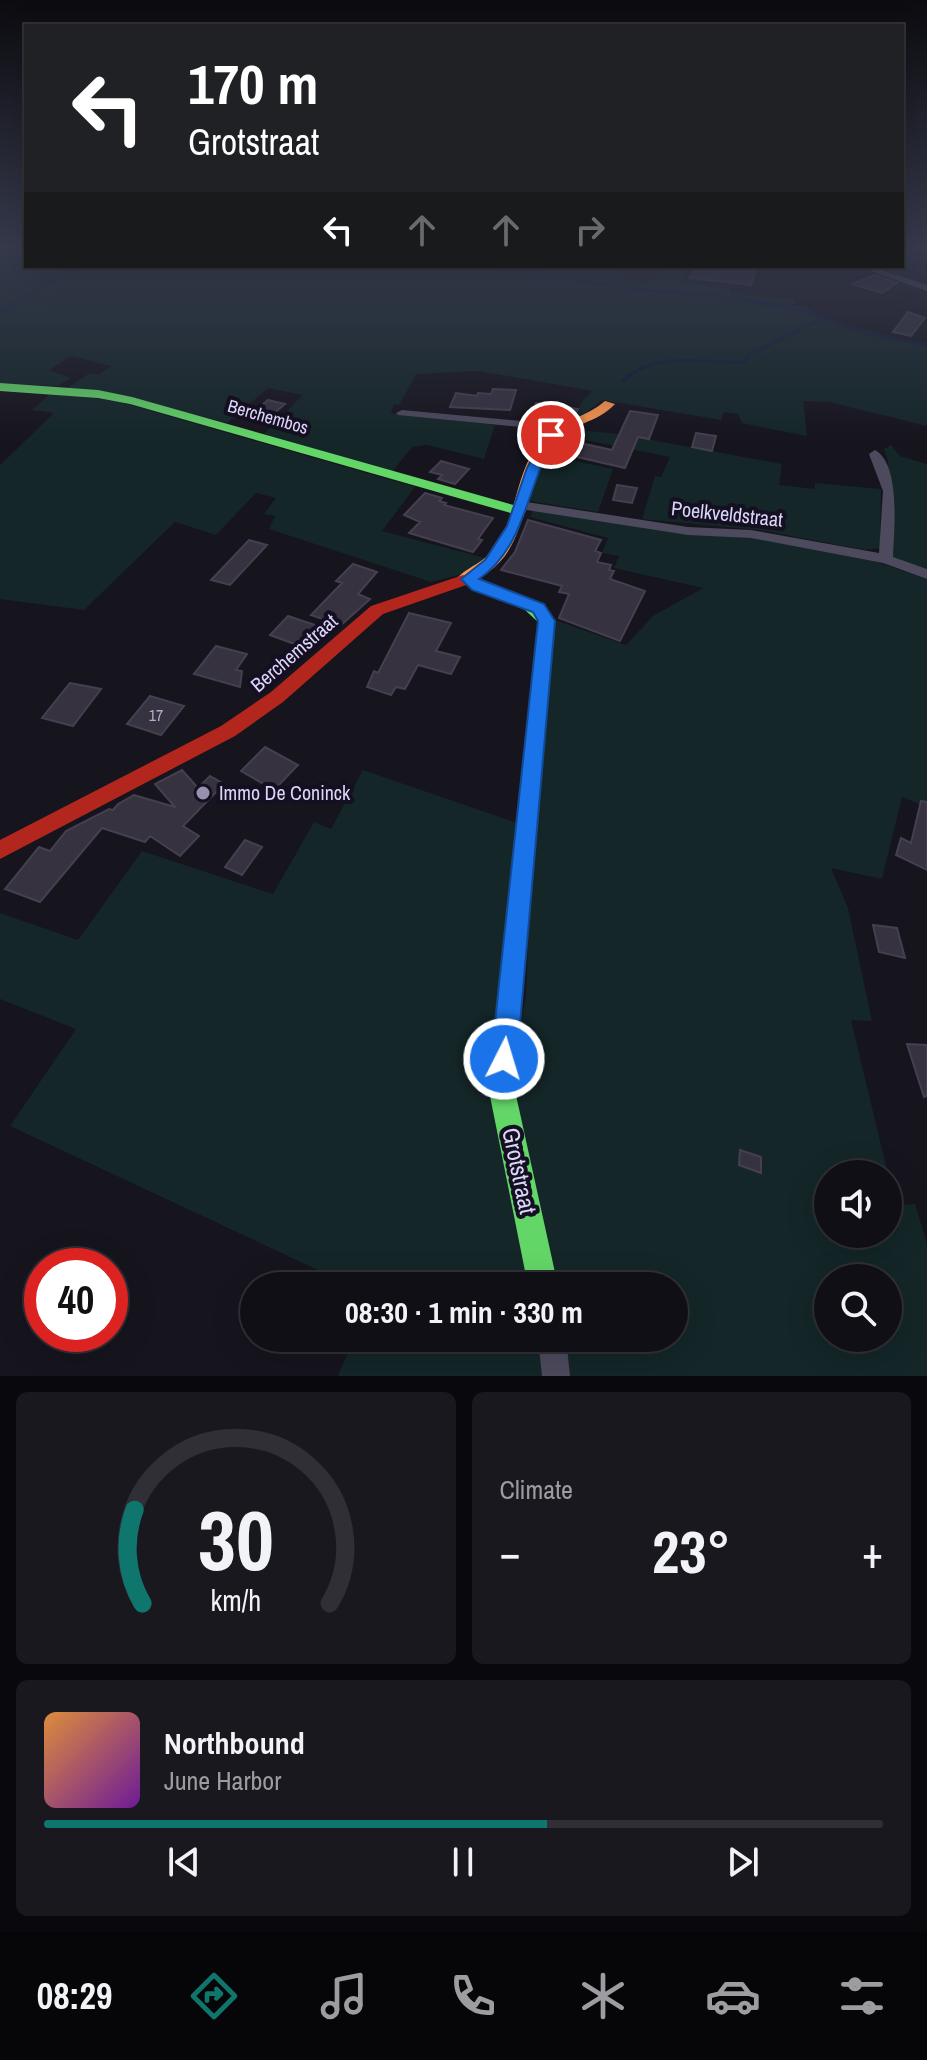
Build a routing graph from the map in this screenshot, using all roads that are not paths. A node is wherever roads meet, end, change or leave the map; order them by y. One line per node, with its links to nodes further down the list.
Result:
1 (0, 387): 6 (street, Berchembos)
2 (609, 404): 4 (street)
3 (402, 413): 4 (street)
4 (551, 435): 6 (street, Berchemstraat)
5 (875, 454): 7 (street)
6 (520, 508): 7 (street, Poelkveldstraat); 9 (street, Berchemstraat)
7 (886, 559): 8 (street, Poelkveldstraat)
8 (927, 574)
9 (469, 579): 10 (street, Berchemstraat); 11 (street, Grotstraat)
10 (0, 850)
11 (540, 1272)
12 (553, 1352): 13 (street)
13 (556, 1376)

